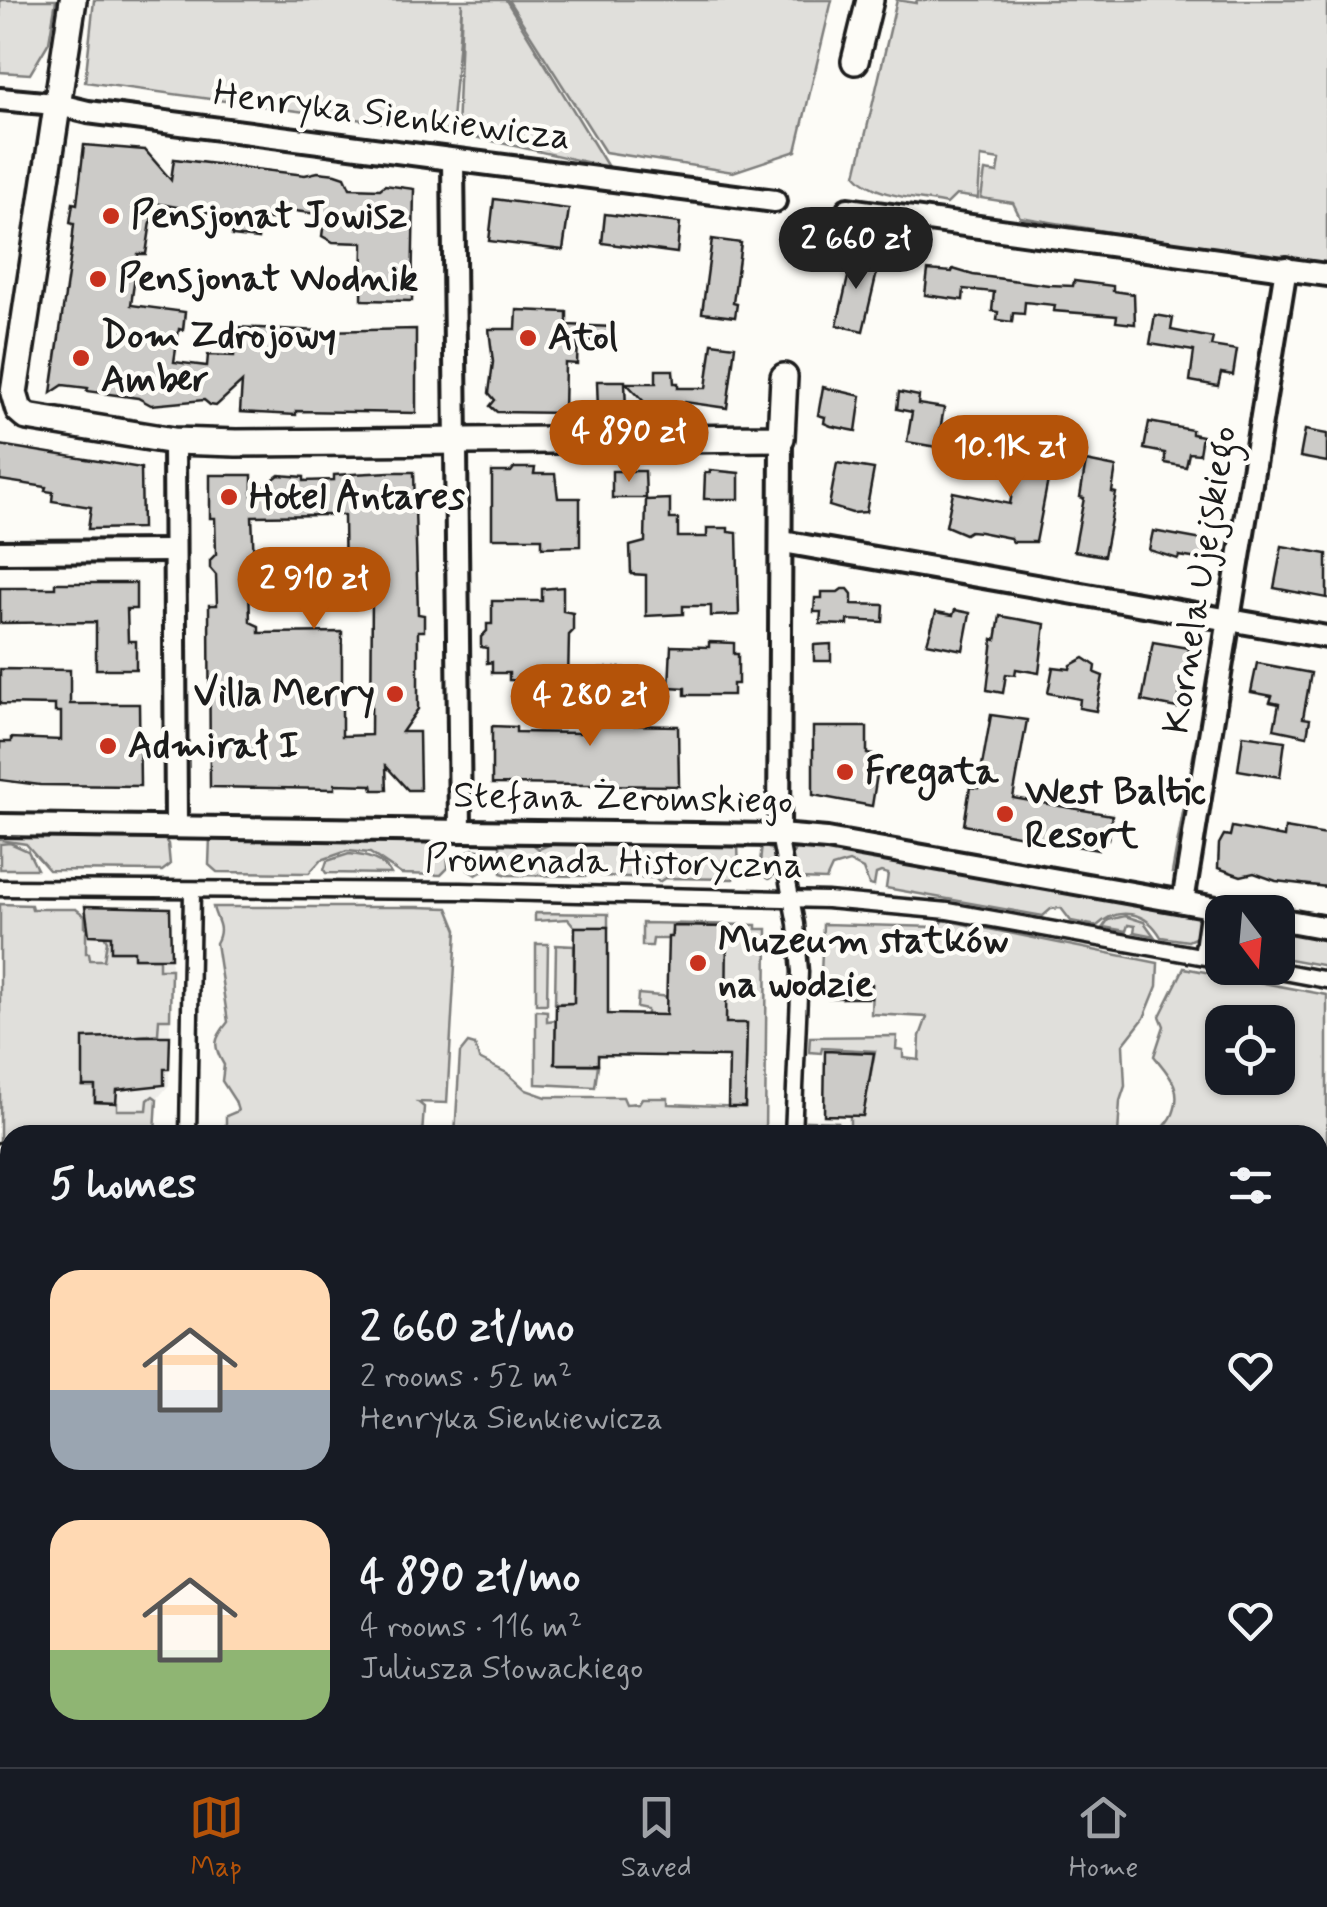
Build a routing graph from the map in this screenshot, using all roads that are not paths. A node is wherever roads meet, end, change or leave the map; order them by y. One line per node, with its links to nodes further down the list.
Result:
1 (73, 0): 5 (street)
2 (870, 0): 3 (street)
3 (855, 61)
4 (0, 99): 5 (street, Henryka Sienkiewicza)
5 (55, 104): 6 (street, Henryka Sienkiewicza); 11 (street)
6 (453, 160): 7 (street, Henryka Sienkiewicza); 15 (street)
7 (775, 201)
8 (848, 209): 9 (street)
9 (1286, 268): 10 (street); 19 (street, Kornela Ujejskiego)
10 (1327, 275)
11 (9, 412): 14 (street)
12 (781, 438): 13 (street); 13 (street); 16 (street)
13 (739, 439): 15 (street)
14 (174, 441): 15 (street); 17 (street)
15 (454, 442): 23 (street)
16 (783, 542): 19 (street); 24 (street)
17 (173, 551): 18 (street); 22 (street)
18 (0, 552)
19 (1231, 619): 20 (street); 28 (street, Kornela Ujejskiego)
20 (1327, 636)
21 (0, 824): 22 (street, Stefana Żeromskiego)
22 (176, 827): 23 (street, Stefana Żeromskiego)
23 (460, 831): 24 (street, Stefana Żeromskiego)
24 (779, 836): 27 (street); 28 (street, Stefana Żeromskiego)
25 (0, 888): 26 (street, Promenada Historyczna)
26 (192, 892): 27 (street, Promenada Historyczna); 37 (street)
27 (790, 900): 33 (street, Promenada Historyczna); 38 (street)
28 (1183, 902): 29 (street, Stefana Żeromskiego)
29 (1205, 906)
30 (1295, 923): 31 (street)
31 (1327, 928)
32 (1205, 935): 33 (street)
33 (1202, 956): 34 (street, Promenada Historyczna)
34 (1205, 957)
35 (1295, 974): 36 (street)
36 (1327, 980)
37 (188, 1125)
38 (793, 1125)

